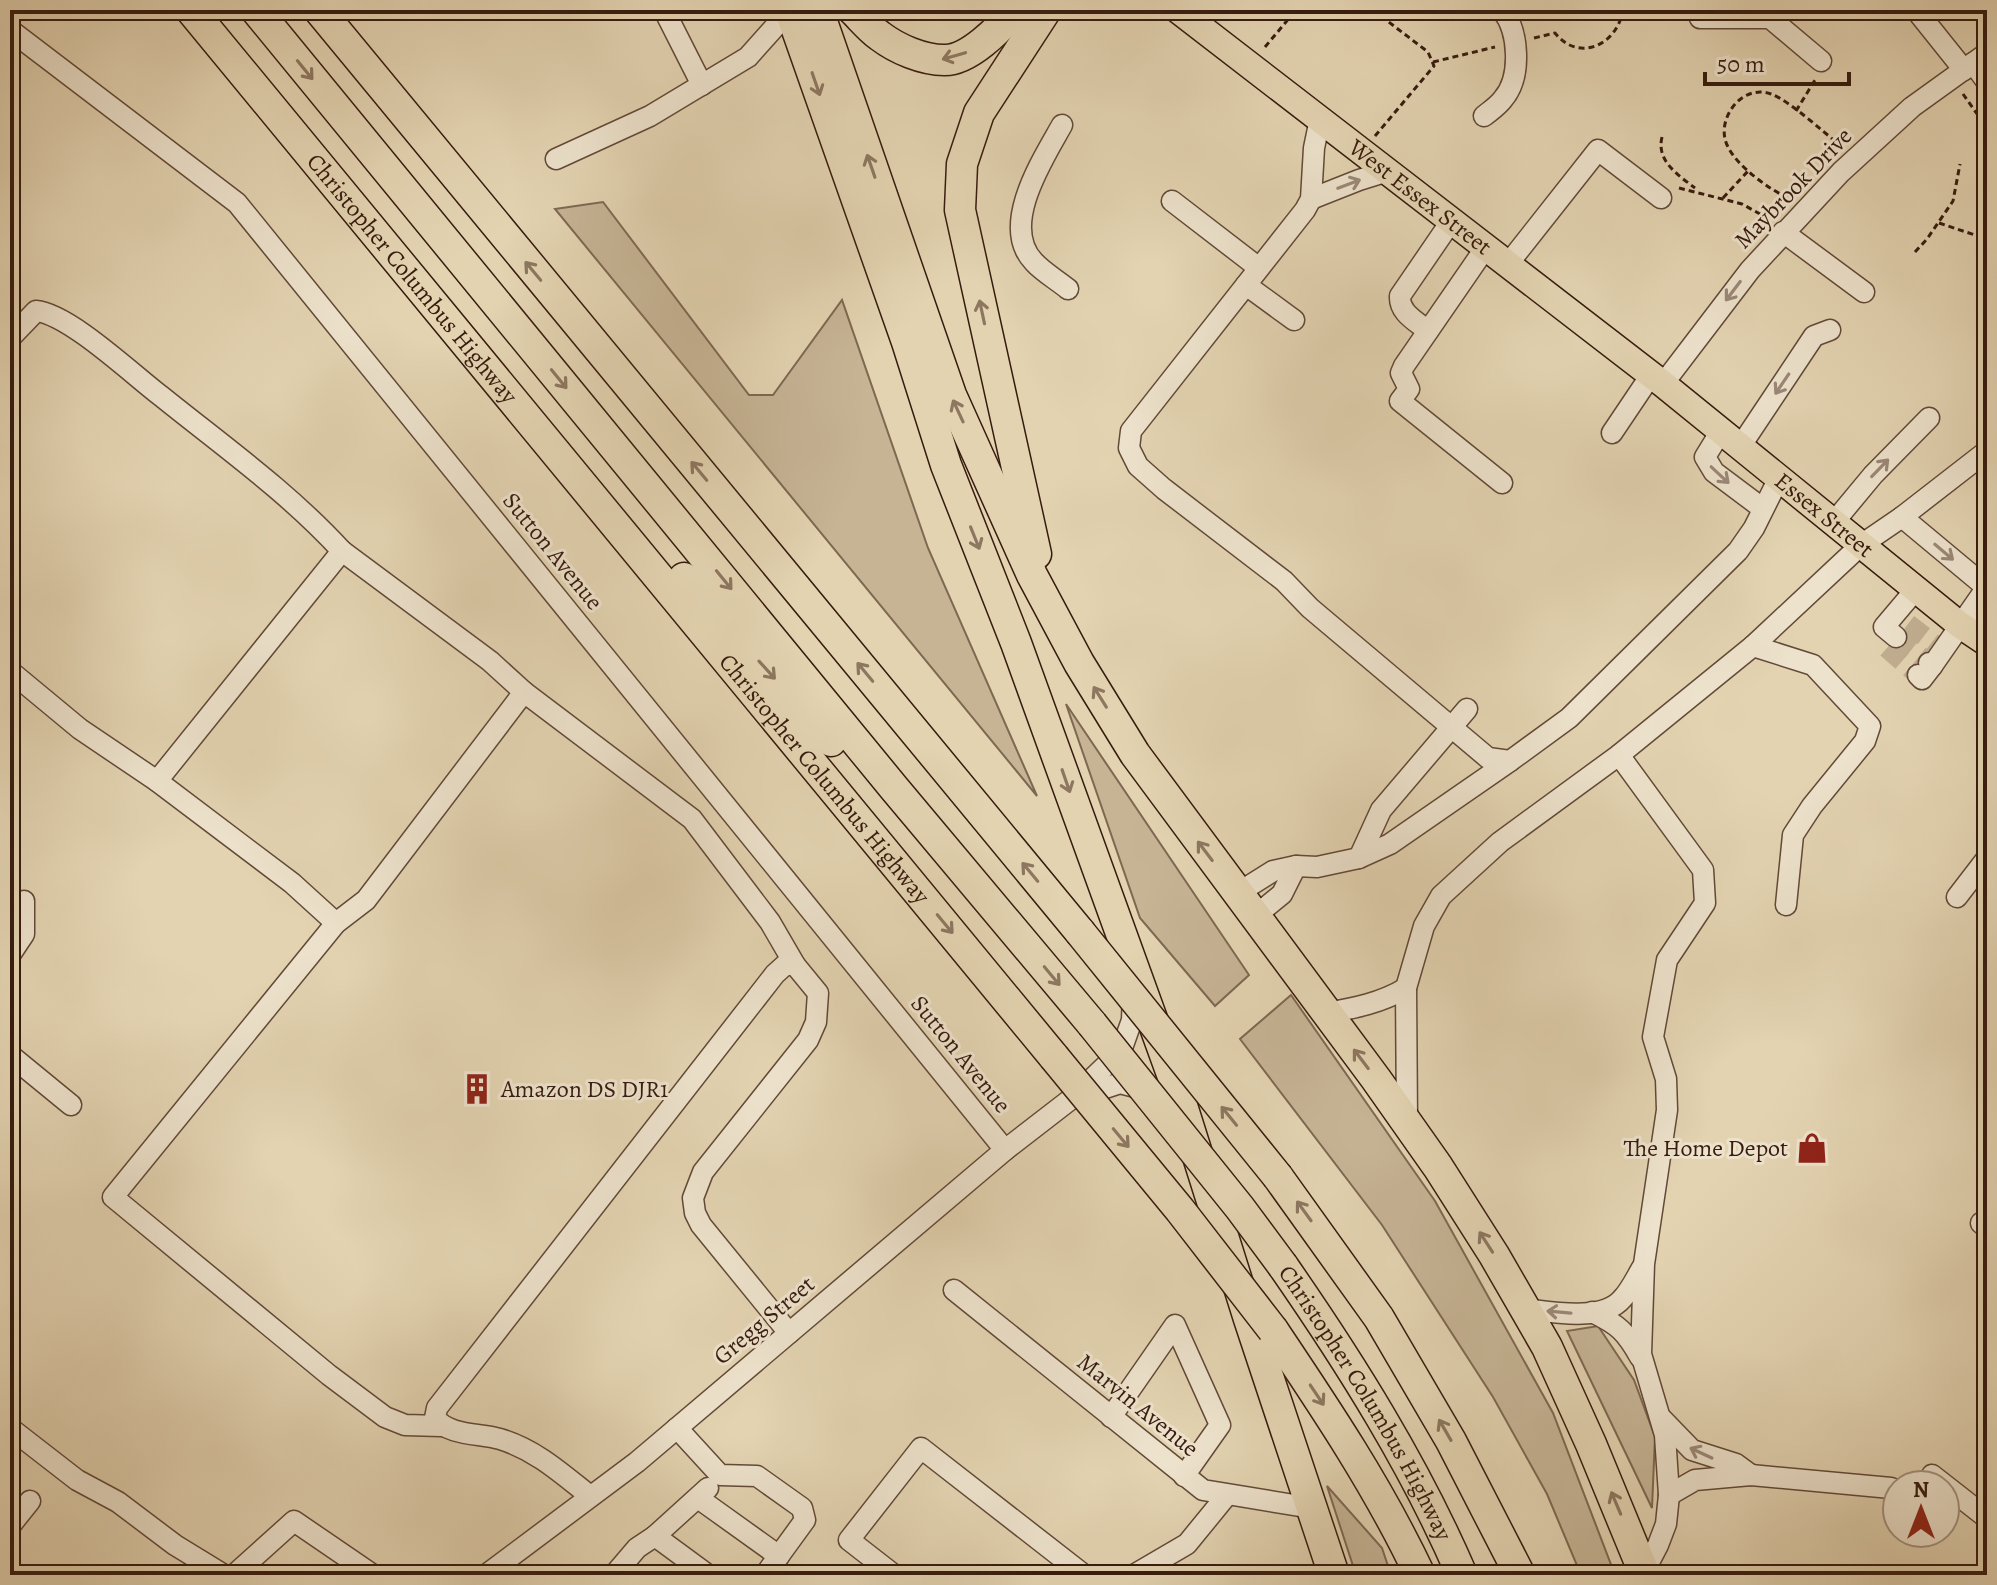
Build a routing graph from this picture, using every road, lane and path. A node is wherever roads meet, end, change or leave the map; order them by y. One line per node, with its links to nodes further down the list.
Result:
1 (191, 10): 63 (highway, Christopher Columbus Highway)
2 (256, 10): 89 (highway, Christopher Columbus Highway, one-way to 89)
3 (319, 10): 128 (highway, Christopher Columbus Highway, one-way to 3, bridge)
4 (664, 10): 25 (street)
5 (790, 10): 25 (street); 100 (highway, one-way to 100)
6 (818, 10): 76 (highway, one-way to 6)
7 (853, 10): 8 (highway, one-way to 7)
8 (1014, 10)
9 (1046, 10): 76 (highway, one-way to 9)
10 (1296, 10): 22 (path)
11 (1373, 10): 21 (path)
12 (1502, 10): 19 (street)
13 (1623, 10): 19 (path)
14 (1916, 10): 23 (street)
15 (1180, 11): 22 (main road, West Essex Street)
16 (1770, 14): 17 (street); 20 (street)
17 (1700, 18)
18 (14, 33): 108 (street, Sutton Avenue)
19 (1516, 42): 21 (path); 27 (street)
20 (1821, 61): 26 (path)
21 (1433, 62): 32 (path)
22 (1249, 65): 28 (main road, West Essex Street)
23 (1969, 66): 24 (street); 30 (path); 33 (street, Maybrook Drive)
24 (1987, 82)
25 (702, 85): 34 (street)
26 (1796, 111): 33 (path); 36 (path)
27 (1484, 116)
28 (1320, 119): 32 (main road, West Essex Street); 41 (street)
29 (1062, 125): 55 (street)
30 (1987, 128)
31 (1662, 137): 38 (path)
32 (1362, 151): 37 (main road, West Essex Street)
33 (1857, 157): 43 (street, Maybrook Drive)
34 (556, 159)
35 (1960, 164): 45 (path)
36 (1749, 170): 40 (path); 43 (path)
37 (1388, 171): 41 (street, one-way to 37); 44 (main road, West Essex Street)
38 (1698, 191): 39 (path); 40 (path)
39 (1661, 198): 52 (street)
40 (1723, 198): 46 (path)
41 (1311, 199): 53 (street)
42 (1172, 201): 53 (street)
43 (1806, 207): 46 (street, Maybrook Drive)
44 (1452, 220): 50 (main road, West Essex Street); 59 (street)
45 (1939, 223): 48 (path); 51 (path)
46 (1785, 230): 56 (street); 61 (street, Maybrook Drive, one-way to 61)
47 (1987, 233): 48 (path)
48 (1981, 237): 49 (path)
49 (1987, 245)
50 (1486, 247): 52 (main road, West Essex Street); 59 (street)
51 (1915, 252)
52 (1508, 264): 61 (main road, West Essex Street)
53 (1259, 268): 54 (street)
54 (1246, 285): 57 (street); 85 (street)
55 (1068, 289)
56 (1864, 292)
57 (1294, 320)
58 (1830, 330): 65 (street, one-way to 65)
59 (1428, 331): 68 (street)
60 (10, 338): 73 (street)
61 (1657, 380): 64 (street, Maybrook Drive); 65 (main road, Essex Street)
62 (1929, 418): 71 (street, one-way to 62)
63 (540, 431): 89 (highway, one-way to 89); 148 (highway, Christopher Columbus Highway, one-way to 148, bridge)
64 (1612, 433)
65 (1731, 439): 67 (main road, Essex Street); 69 (street, one-way to 69)
66 (1987, 451): 70 (street)
67 (1779, 478): 69 (street); 71 (main road, Essex Street)
68 (1502, 483)
69 (1762, 508): 87 (street)
70 (1902, 517): 72 (street); 74 (street, one-way to 74)
71 (1834, 522): 72 (main road, Essex Street)
72 (1861, 545): 75 (main road, Essex Street); 80 (street)
73 (342, 551): 83 (street); 88 (street)
74 (1987, 587): 77 (street)
75 (1917, 588): 77 (main road, Essex Street); 78 (street)
76 (1048, 607): 95 (highway, one-way to 76)
77 (1960, 625): 79 (main road, Essex Street); 81 (street)
78 (1894, 630)
79 (1987, 643)
80 (1753, 646): 86 (street); 96 (street)
81 (1932, 661)
82 (10, 671): 88 (street)
83 (524, 692): 97 (street); 99 (street)
84 (1467, 709): 85 (street)
85 (1451, 727): 87 (street); 90 (street)
86 (1619, 755): 101 (street); 109 (street)
87 (1510, 761): 90 (street)
88 (157, 781): 97 (street)
89 (894, 788): 149 (highway, Christopher Columbus Highway, one-way to 149, bridge)
90 (1359, 858): 92 (street)
91 (1987, 858): 93 (street)
92 (1296, 866): 95 (street); 95 (street)
93 (1957, 897)
94 (24, 901): 98 (street)
95 (1246, 905): 102 (highway)
96 (1786, 905)
97 (336, 923): 117 (street)
98 (10, 955)
99 (795, 965): 113 (street); 117 (street)
100 (1133, 967): 104 (street, Gregg Street); 106 (highway)
101 (1406, 988): 102 (street); 107 (street)
102 (1326, 1013): 107 (highway, one-way to 102)
103 (10, 1055): 105 (street)
104 (1071, 1099): 106 (street, Gregg Street); 108 (street, Gregg Street)
105 (71, 1105)
106 (1184, 1111): 131 (highway)
107 (1407, 1122): 111 (highway, one-way to 107)
108 (1005, 1150): 113 (street, Gregg Street)
109 (1644, 1264): 112 (street); 114 (street)
110 (954, 1290): 116 (street, Marvin Avenue)
111 (1525, 1309): 112 (street, one-way to 111); 136 (highway, one-way to 111)
112 (1592, 1312): 114 (street)
113 (789, 1333): 119 (street, Gregg Street)
114 (1644, 1364): 115 (street)
115 (1660, 1416): 121 (street, one-way to 115); 125 (street)
116 (1111, 1417): 122 (street, Marvin Avenue); 122 (street)
117 (441, 1426): 126 (street)
118 (10, 1428): 137 (street)
119 (677, 1428): 120 (street); 126 (street, Gregg Street)
120 (720, 1475): 127 (street); 135 (street)
121 (1751, 1475): 123 (street); 125 (street)
122 (1184, 1476): 124 (street, Marvin Avenue)
123 (1881, 1487)
124 (1227, 1495): 131 (street, Marvin Avenue); 146 (street)
125 (1669, 1495): 136 (street)
126 (590, 1496): 140 (street, Gregg Street)
127 (698, 1498): 134 (street); 135 (street)
128 (1482, 1498): 150 (highway, Christopher Columbus Highway); 151 (highway, Christopher Columbus Highway)
129 (1961, 1498): 132 (street)
130 (30, 1501): 133 (street)
131 (1312, 1508): 147 (highway)
132 (1987, 1518)
133 (10, 1526)
134 (655, 1536): 141 (street); 142 (street)
135 (779, 1556): 143 (street)
136 (1644, 1574)
137 (224, 1575)
138 (234, 1575): 139 (street)
139 (373, 1575)
140 (486, 1575)
141 (614, 1575)
142 (708, 1575)
143 (765, 1575)
144 (894, 1575): 145 (street)
145 (1084, 1575)
146 (1134, 1575)
147 (1334, 1575)
148 (1420, 1575)
149 (1462, 1575)
150 (1509, 1575)
151 (1520, 1575)

